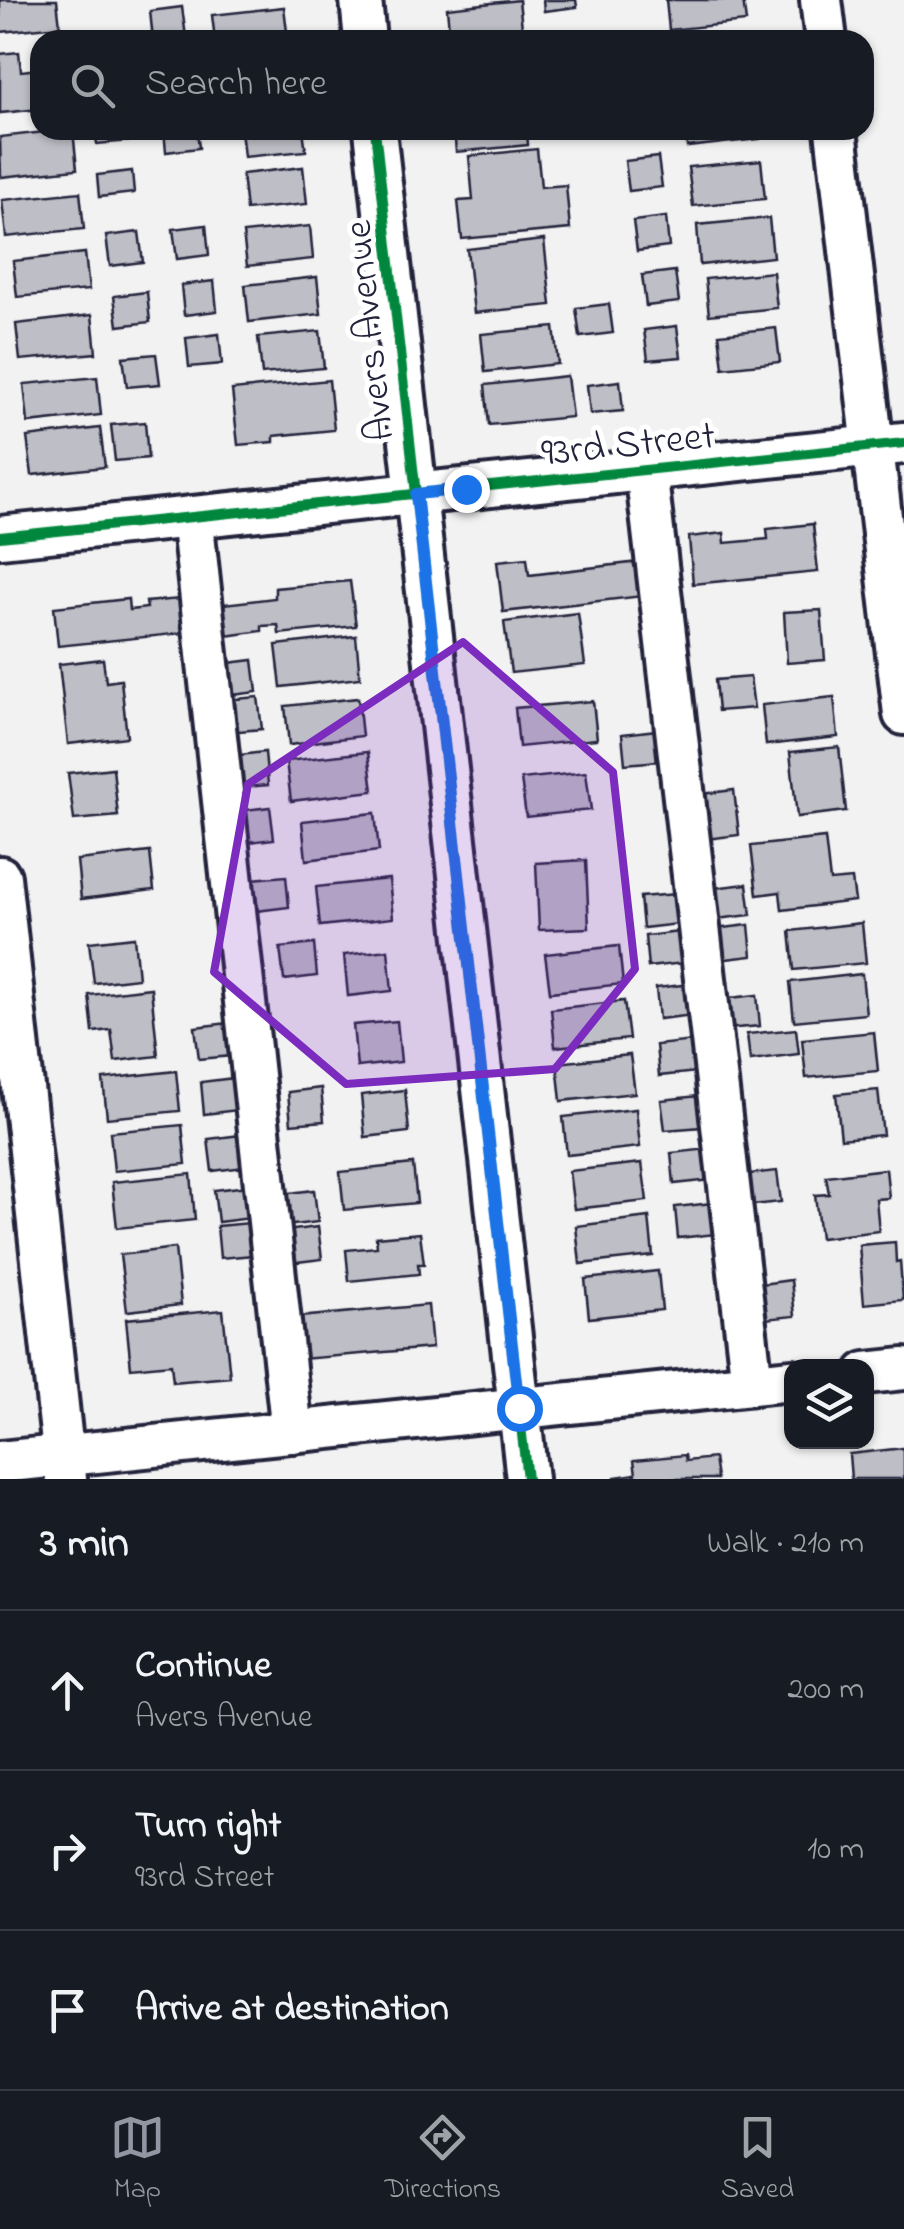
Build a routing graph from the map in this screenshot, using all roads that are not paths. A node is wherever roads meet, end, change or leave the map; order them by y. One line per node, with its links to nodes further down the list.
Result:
1 (361, 0): 3 (street)
2 (821, 0): 4 (street)
3 (364, 30)
4 (825, 30)
5 (376, 140): 9 (street, Avers Avenue)
6 (838, 140): 7 (street)
7 (888, 445): 8 (street, 93rd Street); 12 (street)
8 (646, 470): 9 (street, 93rd Street); 16 (street)
9 (416, 494): 10 (street, 93rd Street); 17 (street, Avers Avenue)
10 (192, 518): 11 (street, 93rd Street); 18 (street)
11 (0, 538)
12 (904, 714)
13 (0, 877): 20 (street)
14 (904, 1369): 15 (street)
15 (874, 1372)
16 (772, 1382): 17 (street)
17 (519, 1408): 18 (street); 21 (street, Avers Avenue)
18 (292, 1432): 20 (street)
19 (0, 1462): 20 (street)
20 (64, 1467)
21 (527, 1479)

